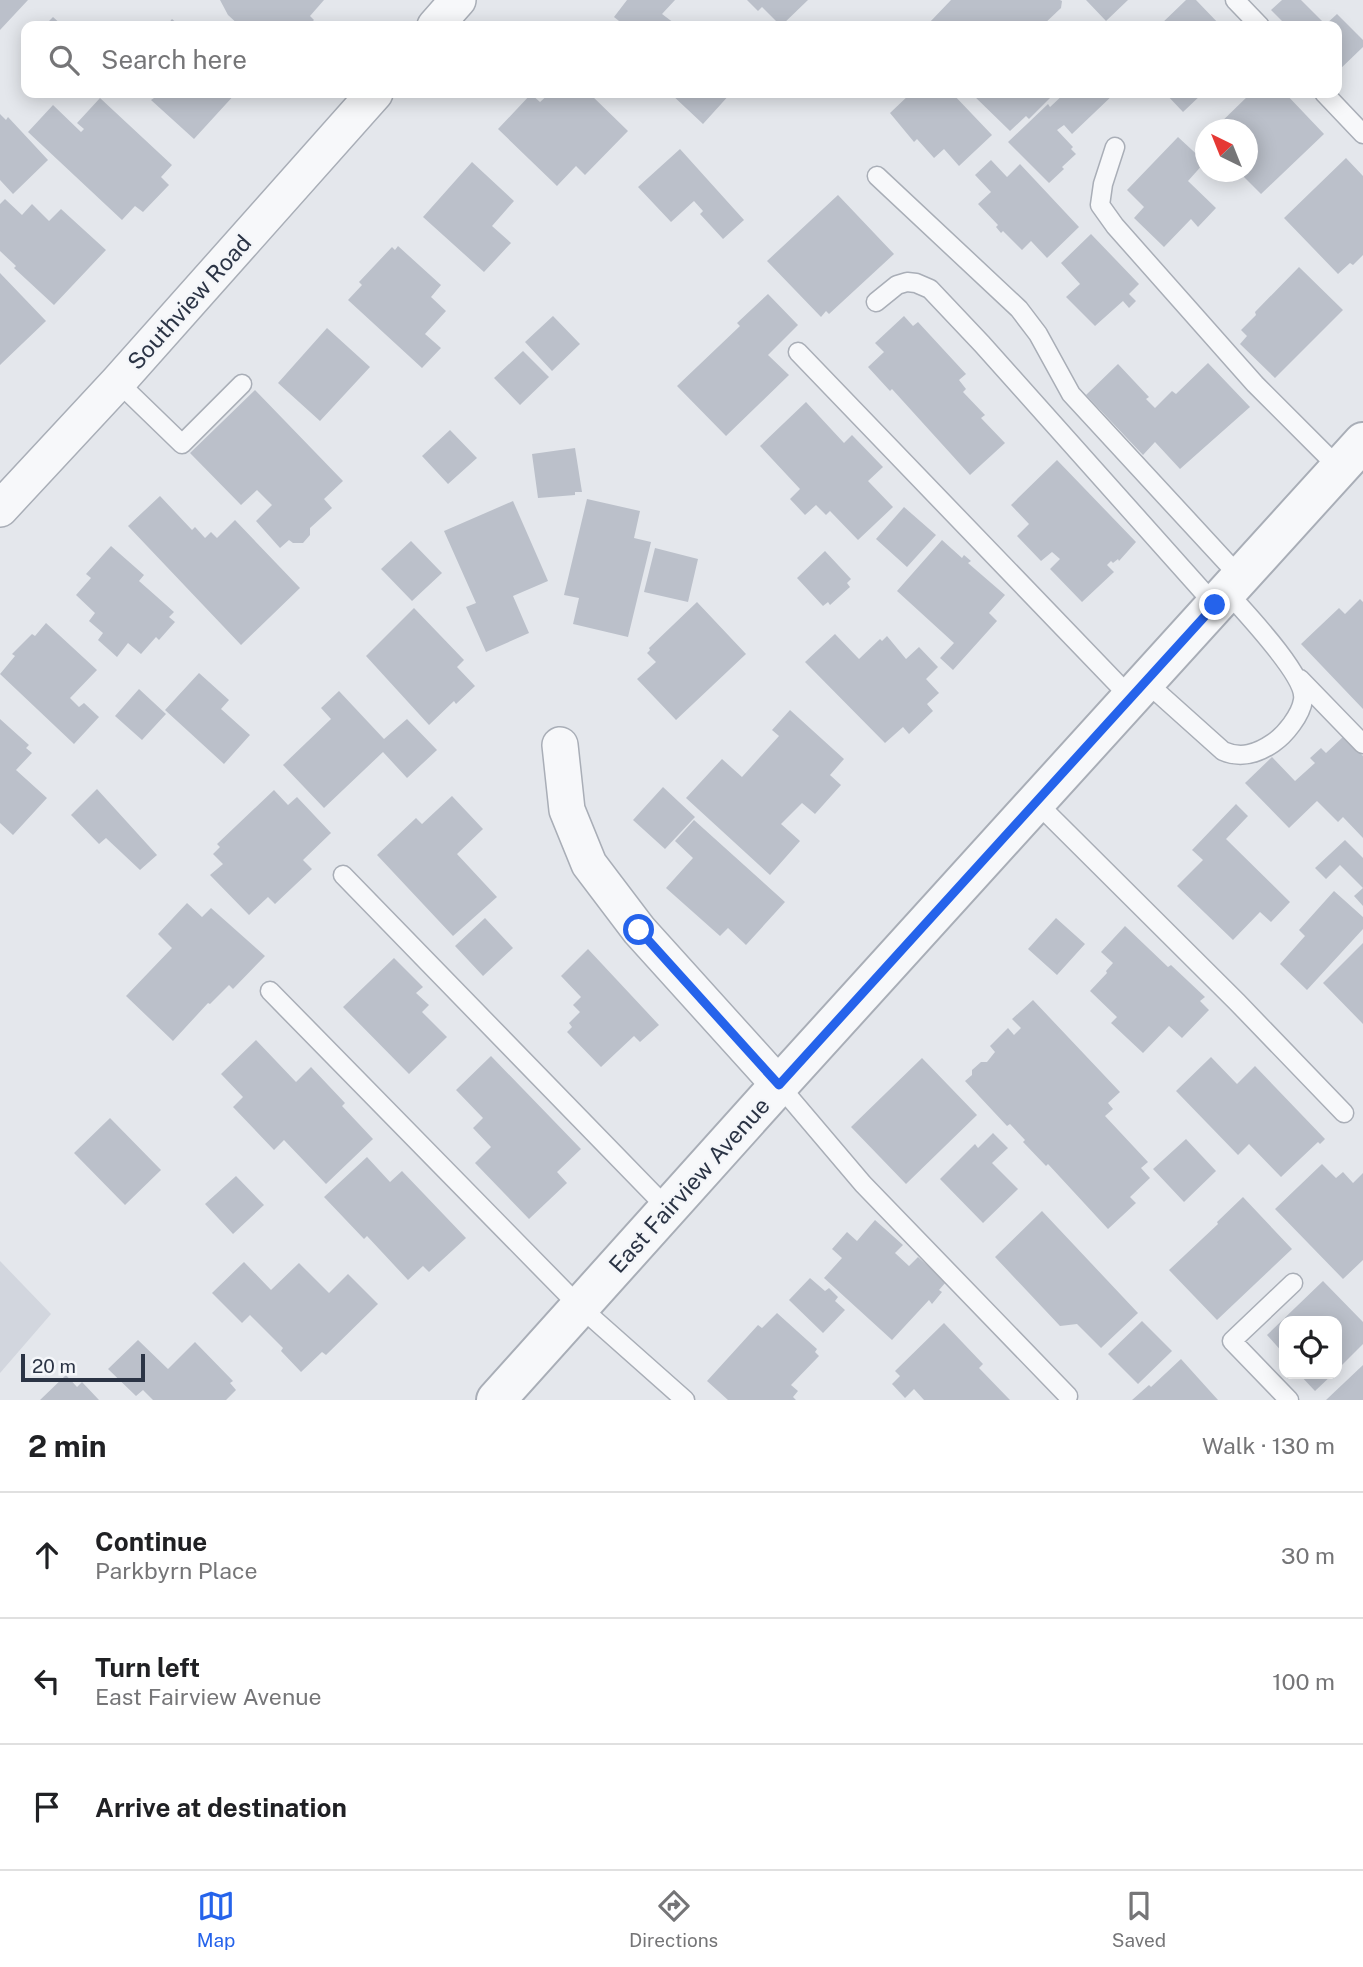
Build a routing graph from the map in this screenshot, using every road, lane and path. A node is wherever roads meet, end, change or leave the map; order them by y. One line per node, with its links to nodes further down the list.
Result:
1 (458, 0): 3 (street)
2 (1235, 0): 4 (lane)
3 (439, 21)
4 (1255, 21)
5 (371, 98): 12 (street, Southview Road)
6 (1329, 98): 7 (lane)
7 (1363, 134)
8 (1115, 147): 14 (lane)
9 (877, 176): 16 (lane)
10 (876, 302): 16 (lane)
11 (798, 352): 18 (lane)
12 (118, 382): 13 (lane); 15 (street, Southview Road)
13 (242, 384)
14 (1351, 455): 16 (street, East Fairview Avenue)
15 (0, 509)
16 (1227, 592): 17 (lane); 18 (street, East Fairview Avenue)
17 (1297, 676): 18 (lane); 19 (lane)
18 (1138, 690): 21 (street, East Fairview Avenue)
19 (1363, 744)
20 (560, 745): 24 (street)
21 (1036, 802): 24 (street, East Fairview Avenue); 25 (lane)
22 (343, 875): 26 (lane)
23 (270, 991): 28 (lane)
24 (779, 1085): 26 (street, East Fairview Avenue); 30 (lane)
25 (1344, 1113)
26 (667, 1208): 28 (street, East Fairview Avenue)
27 (1293, 1283): 32 (lane)
28 (579, 1306): 29 (street, East Fairview Avenue); 31 (lane)
29 (506, 1396)
30 (1068, 1396)
31 (685, 1400)
32 (1289, 1400)

